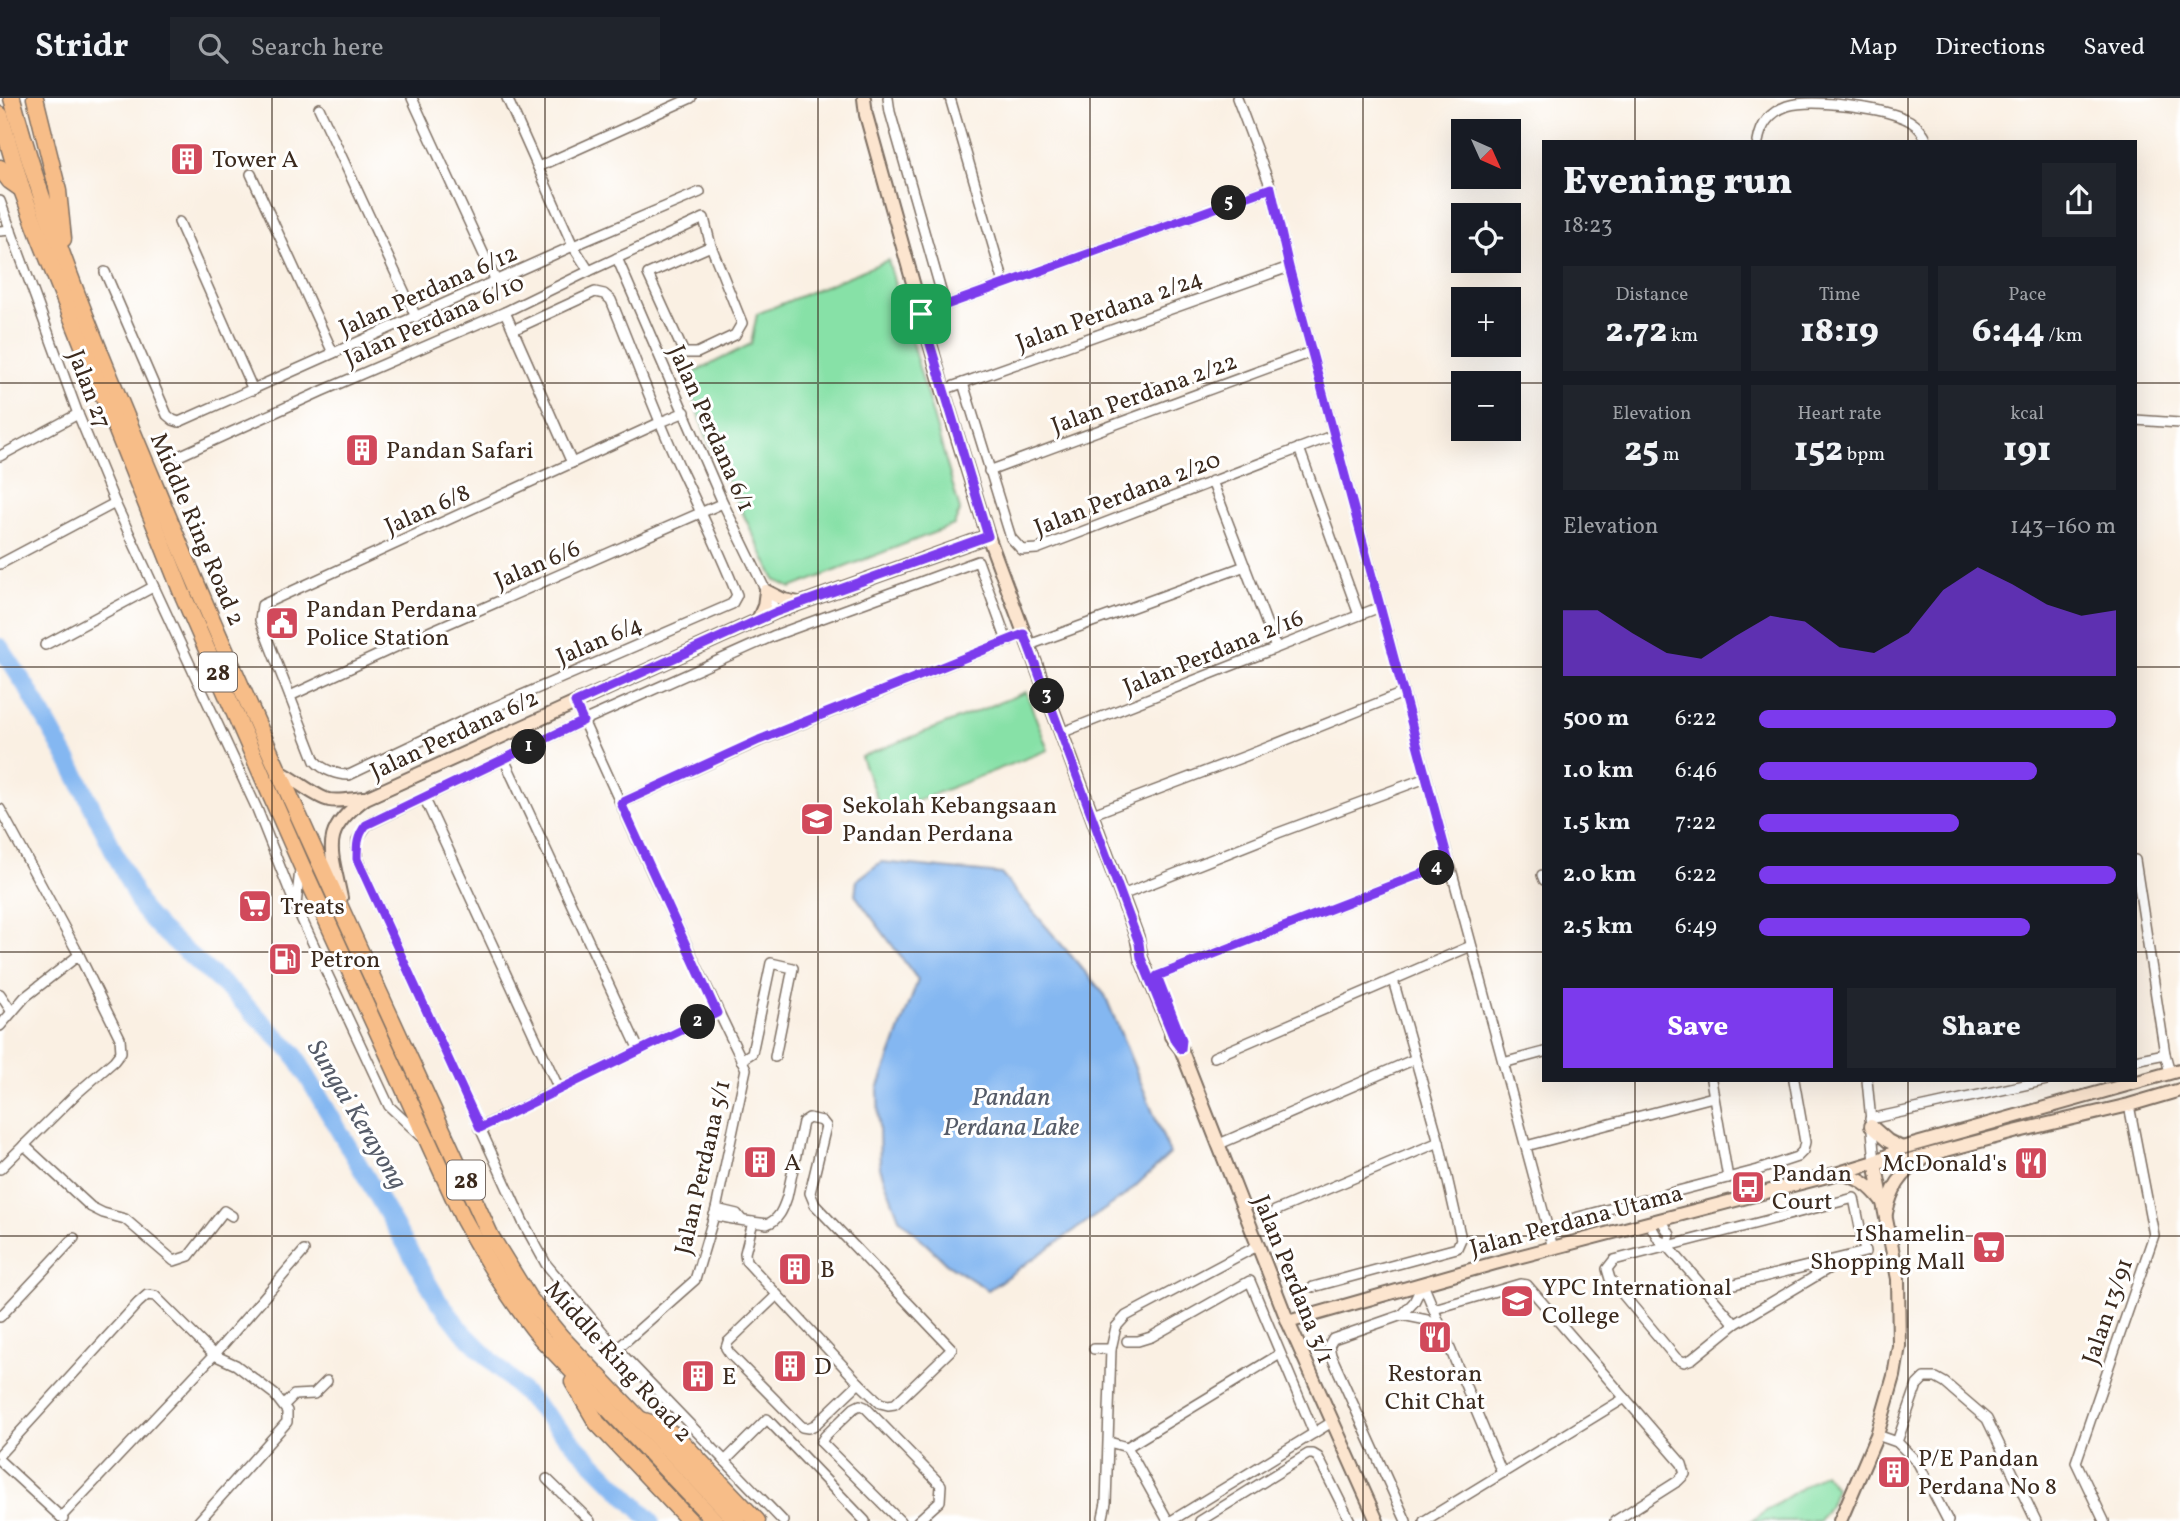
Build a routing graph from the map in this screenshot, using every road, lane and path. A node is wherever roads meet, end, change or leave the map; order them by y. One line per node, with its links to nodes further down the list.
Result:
1 (35, 98): 26 (highway)
2 (412, 98): 30 (street)
3 (507, 98): 13 (street)
4 (691, 98): 13 (street)
5 (864, 98): 34 (street, Jalan Perdana 3/1)
6 (888, 98): 32 (street)
7 (950, 98): 31 (street)
8 (1237, 98): 16 (street)
9 (9, 106): 17 (highway, Middle Ring Road 2 / 28); 26 (highway, Middle Ring Road 2 / 28)
10 (319, 108): 35 (street)
11 (1758, 140): 12 (street)
12 (1926, 140)
13 (538, 167): 23 (street)
14 (0, 168): 17 (highway)
15 (251, 174): 38 (street)
16 (1271, 188): 27 (street); 31 (street)
17 (22, 190): 86 (highway, Middle Ring Road 2 / 28)
18 (700, 192): 23 (street, Jalan Perdana 6/12)
19 (0, 201): 21 (street, Jalan 27)
20 (179, 222): 40 (street)
21 (11, 230): 22 (street); 43 (street, Jalan 27)
22 (0, 231)
23 (573, 246): 28 (street); 30 (street, Jalan Perdana 6/12)
24 (710, 246): 24 (street); 25 (street, Jalan Perdana 6/10)
25 (617, 258): 28 (street, Jalan Perdana 6/10); 42 (street, Jalan Perdana 6/1)
26 (64, 259): 78 (highway, Middle Ring Road 2 / 28)
27 (1289, 267): 37 (street); 39 (street, Jalan Perdana 2/24)
28 (589, 271): 33 (street, Jalan Perdana 6/10)
29 (105, 272): 40 (street, Jalan Perdana 6/12)
30 (496, 281): 35 (street, Jalan Perdana 6/12)
31 (1004, 283): 32 (street)
32 (945, 305): 34 (street)
33 (505, 312): 36 (street); 50 (street, Jalan Perdana 6/10)
34 (921, 314): 41 (street, Jalan Perdana 3/1)
35 (416, 317): 38 (street, Jalan Perdana 6/12)
36 (513, 330): 45 (street); 51 (street)
37 (1311, 352): 47 (street); 52 (street, Jalan Perdana 2/22)
38 (333, 353): 40 (street, Jalan Perdana 6/12)
39 (963, 383): 41 (street, Jalan Perdana 2/24); 52 (street, Jalan Perdana 2/20)
40 (253, 390)
41 (943, 390): 57 (street, Jalan Perdana 3/1)
42 (685, 412): 45 (street, Jalan 6/8); 55 (street, Jalan Perdana 6/1)
43 (78, 415): 49 (street); 54 (street, Jalan 27)
44 (2137, 420): 46 (street)
45 (661, 422): 51 (street, Jalan 6/8); 56 (street)
46 (2180, 423)
47 (1334, 435): 48 (street, Jalan Perdana 2/20); 64 (street)
48 (1299, 448): 53 (street, Jalan Perdana 2/20); 66 (street)
49 (0, 456)
50 (178, 456)
51 (572, 463): 63 (street, Jalan 6/8)
52 (989, 471): 53 (street, Jalan Perdana 2/20)
53 (1212, 481): 59 (street)
54 (115, 503): 58 (street); 60 (street, Jalan 27)
55 (723, 503): 56 (street, Jalan 6/6); 61 (street, Jalan Perdana 6/1)
56 (702, 513): 73 (street, Jalan 6/6); 73 (street, Jalan 6/4)
57 (988, 536): 62 (street, Jalan Perdana 6/2); 68 (street, Jalan Perdana 3/1)
58 (0, 564)
59 (1245, 566): 68 (street); 71 (street)
60 (153, 587): 70 (street); 89 (street, Jalan 27)
61 (766, 591): 62 (street); 65 (street, Jalan Perdana 6/1); 67 (street)
62 (799, 603): 65 (street, Jalan Perdana 6/2)
63 (262, 605): 73 (street, Jalan 6/4)
64 (1380, 607): 66 (street, Jalan Perdana 2/16); 72 (street)
65 (776, 612): 67 (street, Jalan Perdana 6/2)
66 (1359, 615): 71 (street, Jalan Perdana 2/16)
67 (758, 620): 74 (street, Jalan Perdana 6/2)
68 (1027, 639): 69 (street); 76 (street, Jalan Perdana 3/1)
69 (1007, 641): 75 (street); 82 (street)
70 (45, 645)
71 (1276, 648): 76 (street, Jalan Perdana 2/16)
72 (1403, 693): 79 (street); 84 (street)
73 (290, 696)
74 (575, 703): 75 (street, Jalan Perdana 5/1); 81 (street, Jalan Perdana 6/2)
75 (583, 721): 77 (street); 82 (street, Jalan Perdana 5/1)
76 (1061, 733): 84 (street, Jalan Perdana 3/1)
77 (504, 759): 80 (street); 103 (street)
78 (280, 772): 81 (street, Jalan Perdana 6/2); 90 (highway, Middle Ring Road 2 / 28)
79 (1426, 778): 85 (street); 88 (street)
80 (424, 797): 120 (street); 125 (street)
81 (366, 798): 90 (street, Jalan Perdana 6/2)
82 (621, 803): 98 (street, Jalan Perdana 5/1)
83 (0, 809): 93 (street)
84 (1090, 815): 88 (street, Jalan Perdana 3/1)
85 (1449, 863): 92 (street); 94 (street)
86 (301, 864): 89 (street); 130 (highway, Middle Ring Road 2 / 28)
87 (2137, 882): 105 (street)
88 (1122, 895): 91 (street, Jalan Perdana 3/1)
89 (296, 906): 130 (street, Jalan 27)
90 (343, 909): 172 (highway, Middle Ring Road 2 / 28)
91 (1139, 943): 94 (street, Jalan Perdana 3/1); 101 (street, Jalan Perdana 3/1)
92 (1471, 946): 95 (street); 111 (street)
93 (79, 955): 97 (street); 127 (street)
94 (1157, 976): 101 (street, Jalan Perdana 3/1)
95 (1393, 980): 107 (street); 108 (street)
96 (0, 994): 97 (street)
97 (12, 1013): 99 (street)
98 (717, 1013): 102 (street, Jalan Perdana 5/1); 103 (street)
99 (0, 1026)
100 (754, 1045): 102 (street); 106 (street); 109 (street)
101 (1178, 1045): 128 (street, Jalan Perdana 3/1)
102 (735, 1048): 109 (street, Jalan Perdana 5/1)
103 (639, 1051): 120 (street)
104 (1542, 1053): 111 (street)
105 (2165, 1054): 110 (street); 112 (street)
106 (775, 1057)
107 (1214, 1057)
108 (1415, 1059): 126 (street); 128 (street)
109 (741, 1060): 139 (street, Jalan Perdana 5/1)
110 (2137, 1060)
111 (1503, 1063): 129 (street)
112 (2175, 1071): 118 (street, Jalan Perdana Utama); 119 (street)
113 (1711, 1082): 122 (street)
114 (1794, 1082): 136 (street)
115 (1867, 1082): 124 (street)
116 (2039, 1082): 124 (street)
117 (2136, 1082): 131 (street, Jalan Perdana Utama)
118 (2137, 1082)
119 (2180, 1083)
120 (559, 1089): 125 (street)
121 (2180, 1090): 123 (street, Jalan Perdana Utama)
122 (1713, 1097): 129 (street); 136 (street)
123 (2129, 1105): 132 (street, Jalan Perdana Utama); 206 (street, Jalan 13/91)
124 (1870, 1123): 131 (street); 133 (street)
125 (480, 1128): 162 (street)
126 (1439, 1142): 138 (street); 152 (street)
127 (24, 1144): 134 (street); 141 (street)
128 (1217, 1145): 147 (street, Jalan Perdana 3/1)
129 (1526, 1146): 148 (street)
130 (432, 1147): 167 (highway, Middle Ring Road 2 / 28)
131 (1902, 1148): 133 (street, Jalan Perdana Utama)
132 (1931, 1155): 133 (street, Jalan Perdana Utama); 140 (street)
133 (1875, 1162): 135 (street, Jalan Perdana Utama); 137 (street)
134 (0, 1169)
135 (1839, 1172): 137 (street); 143 (street, Jalan Perdana Utama)
136 (1728, 1178): 142 (street)
137 (1882, 1201): 140 (street)
138 (1275, 1211)
139 (715, 1212): 144 (street); 162 (street, Jalan Perdana 5/1)
140 (1885, 1215): 175 (street)
141 (232, 1216)
142 (1567, 1220)
143 (1655, 1221): 146 (street); 148 (street, Jalan Perdana Utama)
144 (753, 1222): 154 (street); 169 (street)
145 (74, 1238): 157 (street)
146 (1667, 1245): 150 (street); 153 (street); 159 (street)
147 (1257, 1246): 158 (street, Jalan Perdana 3/1); 164 (street)
148 (1553, 1248): 151 (street, Jalan Perdana Utama)
149 (304, 1251): 166 (street)
150 (1827, 1260): 153 (street); 159 (street)
151 (1423, 1284): 155 (street); 156 (street); 158 (street, Jalan Perdana Utama)
152 (1313, 1287)
153 (1706, 1291): 159 (street)
154 (777, 1295): 169 (street); 169 (street)
155 (1433, 1309): 160 (street); 170 (street)
156 (1402, 1315): 160 (street); 186 (street)
157 (0, 1317)
158 (1288, 1322): 173 (street, Jalan Perdana 3/1)
159 (1735, 1325)
160 (1441, 1327): 182 (street)
161 (1127, 1341): 165 (street)
162 (617, 1349): 181 (street)
163 (1094, 1349): 164 (street)
164 (1111, 1349): 176 (street)
165 (1280, 1354): 174 (street); 178 (street)
166 (214, 1355): 171 (street); 179 (street); 184 (street)
167 (560, 1359): 189 (highway); 190 (highway, Middle Ring Road 2 / 28)
168 (327, 1381): 171 (street)
169 (859, 1382)
170 (1625, 1398): 182 (street); 202 (street)
171 (285, 1405): 187 (street)
172 (639, 1419): 191 (highway, Middle Ring Road 2 / 28); 192 (highway)
173 (1332, 1422): 174 (street); 200 (street, Jalan Perdana 3/1)
174 (1314, 1433): 197 (street)
175 (1877, 1434): 177 (street); 203 (street)
176 (1109, 1441): 178 (street); 185 (street)
177 (1897, 1442): 204 (street); 205 (street)
178 (1127, 1447): 197 (street)
179 (0, 1454)
180 (0, 1461): 184 (street)
181 (725, 1461): 193 (street); 194 (street)
182 (1502, 1473): 201 (street)
183 (547, 1479): 188 (street)
184 (63, 1519)
185 (1102, 1520)
186 (1403, 1520)
187 (199, 1521)
188 (590, 1521)
189 (690, 1521)
190 (715, 1521)
191 (737, 1521)
192 (757, 1521)
193 (783, 1521)
194 (866, 1521)
195 (900, 1521): 196 (street)
196 (918, 1521)
197 (1170, 1521)
198 (1200, 1521): 199 (street)
199 (1350, 1521)
200 (1377, 1521)
201 (1424, 1521)
202 (1615, 1521)
203 (1840, 1521)
204 (1948, 1521)
205 (2036, 1521)
206 (2104, 1521)

